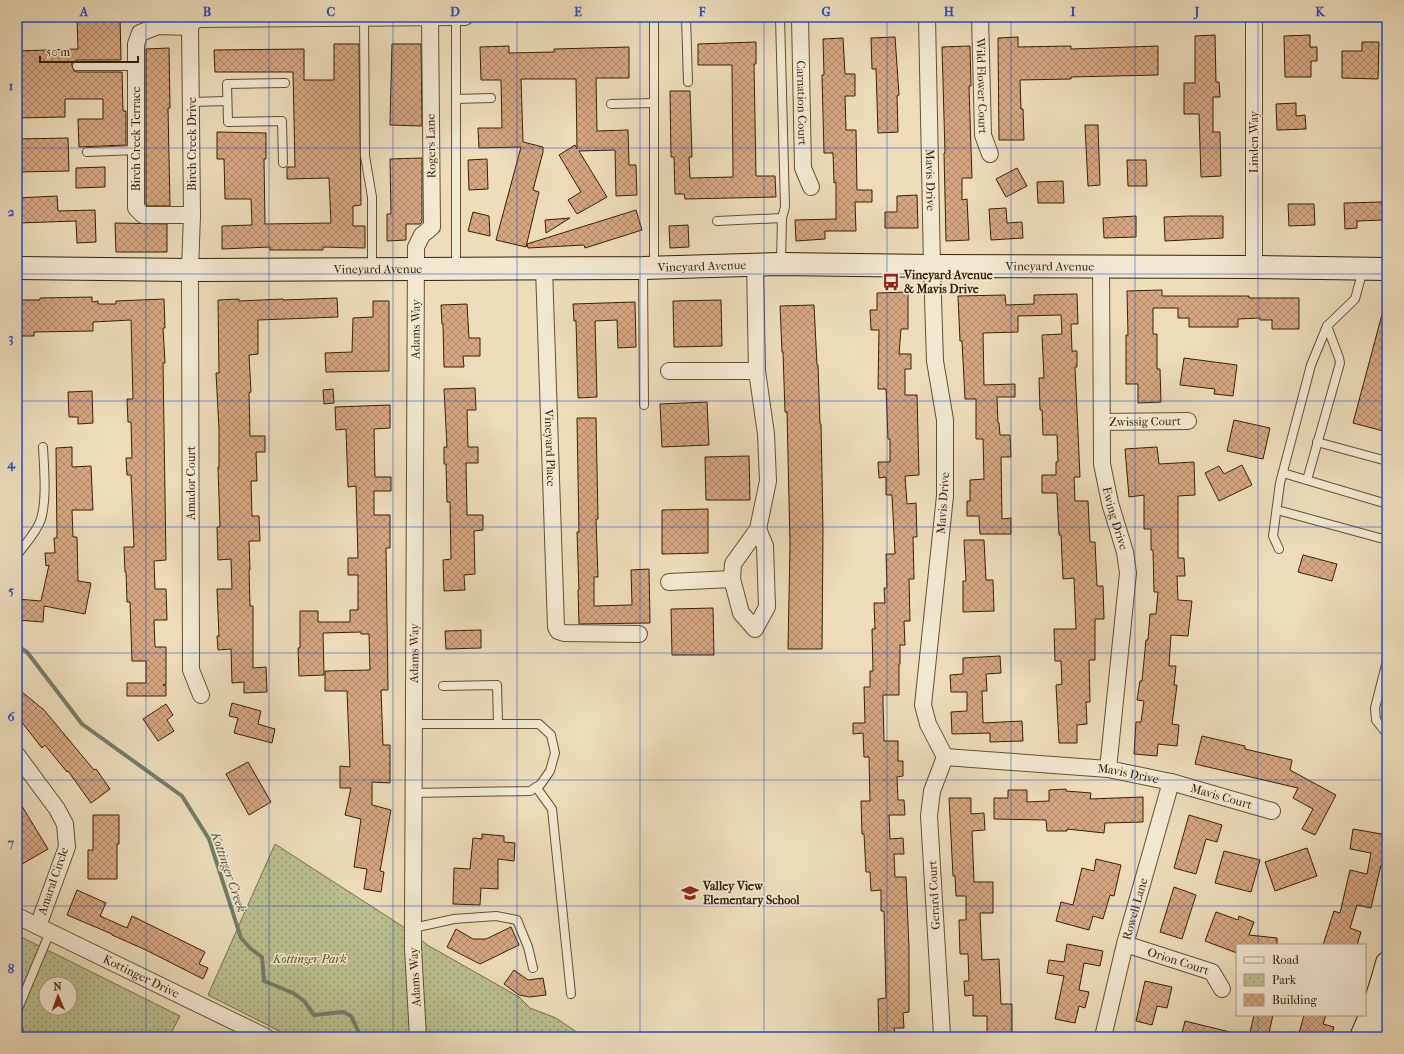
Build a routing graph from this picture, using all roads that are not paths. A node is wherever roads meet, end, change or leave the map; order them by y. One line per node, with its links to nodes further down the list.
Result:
1 (232, 17): 2 (street, Birch Creek Terrace); 15 (street, Birch Creek Terrace)
2 (364, 17): 3 (street, Birch Creek Terrace); 42 (lane)
3 (401, 17): 4 (street, Birch Creek Terrace)
4 (430, 17): 5 (street, Birch Creek Terrace); 43 (street, Rogers Lane)
5 (456, 17): 6 (street, Birch Creek Terrace); 21 (lane)
6 (465, 17)
7 (654, 17): 24 (lane)
8 (686, 17): 18 (lane)
9 (780, 17): 32 (lane)
10 (800, 17): 30 (street, Carnation Court)
11 (926, 17): 36 (street, Mavis Drive)
12 (980, 17): 28 (street, Wild Flower Court)
13 (1254, 17): 39 (street, Linden Way)
14 (158, 22): 15 (street, Birch Creek Terrace); 17 (street, Birch Creek Terrace)
15 (193, 23): 23 (street, Birch Creek Drive)
16 (77, 66): 17 (lane)
17 (136, 66): 26 (street, Birch Creek Terrace)
18 (688, 82)
19 (285, 83): 22 (lane)
20 (491, 98): 21 (lane)
21 (456, 99): 44 (lane)
22 (227, 101): 23 (lane); 29 (lane)
23 (192, 102): 31 (street, Birch Creek Drive)
24 (654, 103): 25 (lane); 37 (lane)
25 (610, 104)
26 (136, 150): 27 (lane); 31 (street, Birch Creek Terrace)
27 (87, 152)
28 (990, 154)
29 (283, 163)
30 (811, 187)
31 (192, 215): 47 (street, Birch Creek Drive)
32 (782, 218): 33 (lane); 34 (lane)
33 (717, 221)
34 (781, 264): 35 (street, Vineyard Avenue); 36 (street, Vineyard Avenue)
35 (755, 265): 37 (street, Vineyard Avenue); 50 (street)
36 (932, 266): 38 (street, Vineyard Avenue); 75 (street, Mavis Drive)
37 (649, 267): 41 (street, Vineyard Avenue); 51 (lane)
38 (1101, 267): 39 (street, Vineyard Avenue); 53 (street, Ewing Drive)
39 (1254, 267): 45 (street, Vineyard Avenue)
40 (17, 268): 47 (street, Vineyard Avenue)
41 (544, 268): 44 (street, Vineyard Avenue); 67 (street, Vineyard Place)
42 (372, 269): 43 (street, Vineyard Avenue); 47 (street, Vineyard Avenue)
43 (416, 269): 44 (street, Vineyard Avenue); 71 (street, Adams Way)
44 (456, 269)
45 (1364, 269): 46 (street, Vineyard Avenue); 48 (lane)
46 (1387, 269)
47 (190, 270): 70 (street, Amador Court)
48 (1327, 326): 54 (lane); 57 (lane)
49 (668, 371): 50 (street)
50 (757, 371): 61 (street)
51 (644, 406)
52 (1188, 421): 53 (street, Zwissig Court)
53 (1102, 422): 76 (street, Ewing Drive)
54 (1317, 442): 56 (lane); 58 (lane)
55 (43, 447): 64 (lane)
56 (1387, 461)
57 (1283, 473): 58 (lane); 60 (lane)
58 (1307, 480): 59 (lane)
59 (1387, 504)
60 (1276, 510): 62 (lane); 63 (lane)
61 (758, 529): 65 (street); 65 (street)
62 (1387, 540)
63 (1279, 549)
64 (17, 555)
65 (732, 579): 66 (street)
66 (669, 582)
67 (639, 634)
68 (1387, 661): 73 (lane)
69 (443, 686): 72 (lane)
70 (201, 695)
71 (413, 724): 72 (lane); 79 (street, Adams Way)
72 (498, 724): 78 (lane)
73 (1387, 734)
74 (17, 755): 83 (street, Amaral Circle)
75 (945, 757): 76 (street, Mavis Drive); 92 (street, Gerard Court)
76 (1108, 769): 77 (street, Mavis Drive)
77 (1171, 782): 80 (street, Mavis Court); 84 (street, Rowell Lane)
78 (536, 787): 79 (lane); 88 (lane)
79 (413, 793): 82 (street, Adams Way)
80 (1272, 812)
81 (17, 916): 83 (street, Kottinger Drive)
82 (413, 928): 86 (lane); 95 (street, Adams Way)
83 (44, 929): 89 (lane); 93 (street, Kottinger Drive)
84 (1125, 944): 87 (street, Orion Court); 96 (street, Rowell Lane)
85 (1387, 963): 97 (street)
86 (533, 968)
87 (1222, 989)
88 (571, 994)
89 (17, 1011)
90 (17, 1022): 94 (lane)
91 (1387, 1023): 98 (street)
92 (942, 1035)
93 (260, 1036)
94 (20, 1037)
95 (418, 1037)
96 (1103, 1037)
97 (1361, 1037)
98 (1381, 1037)

